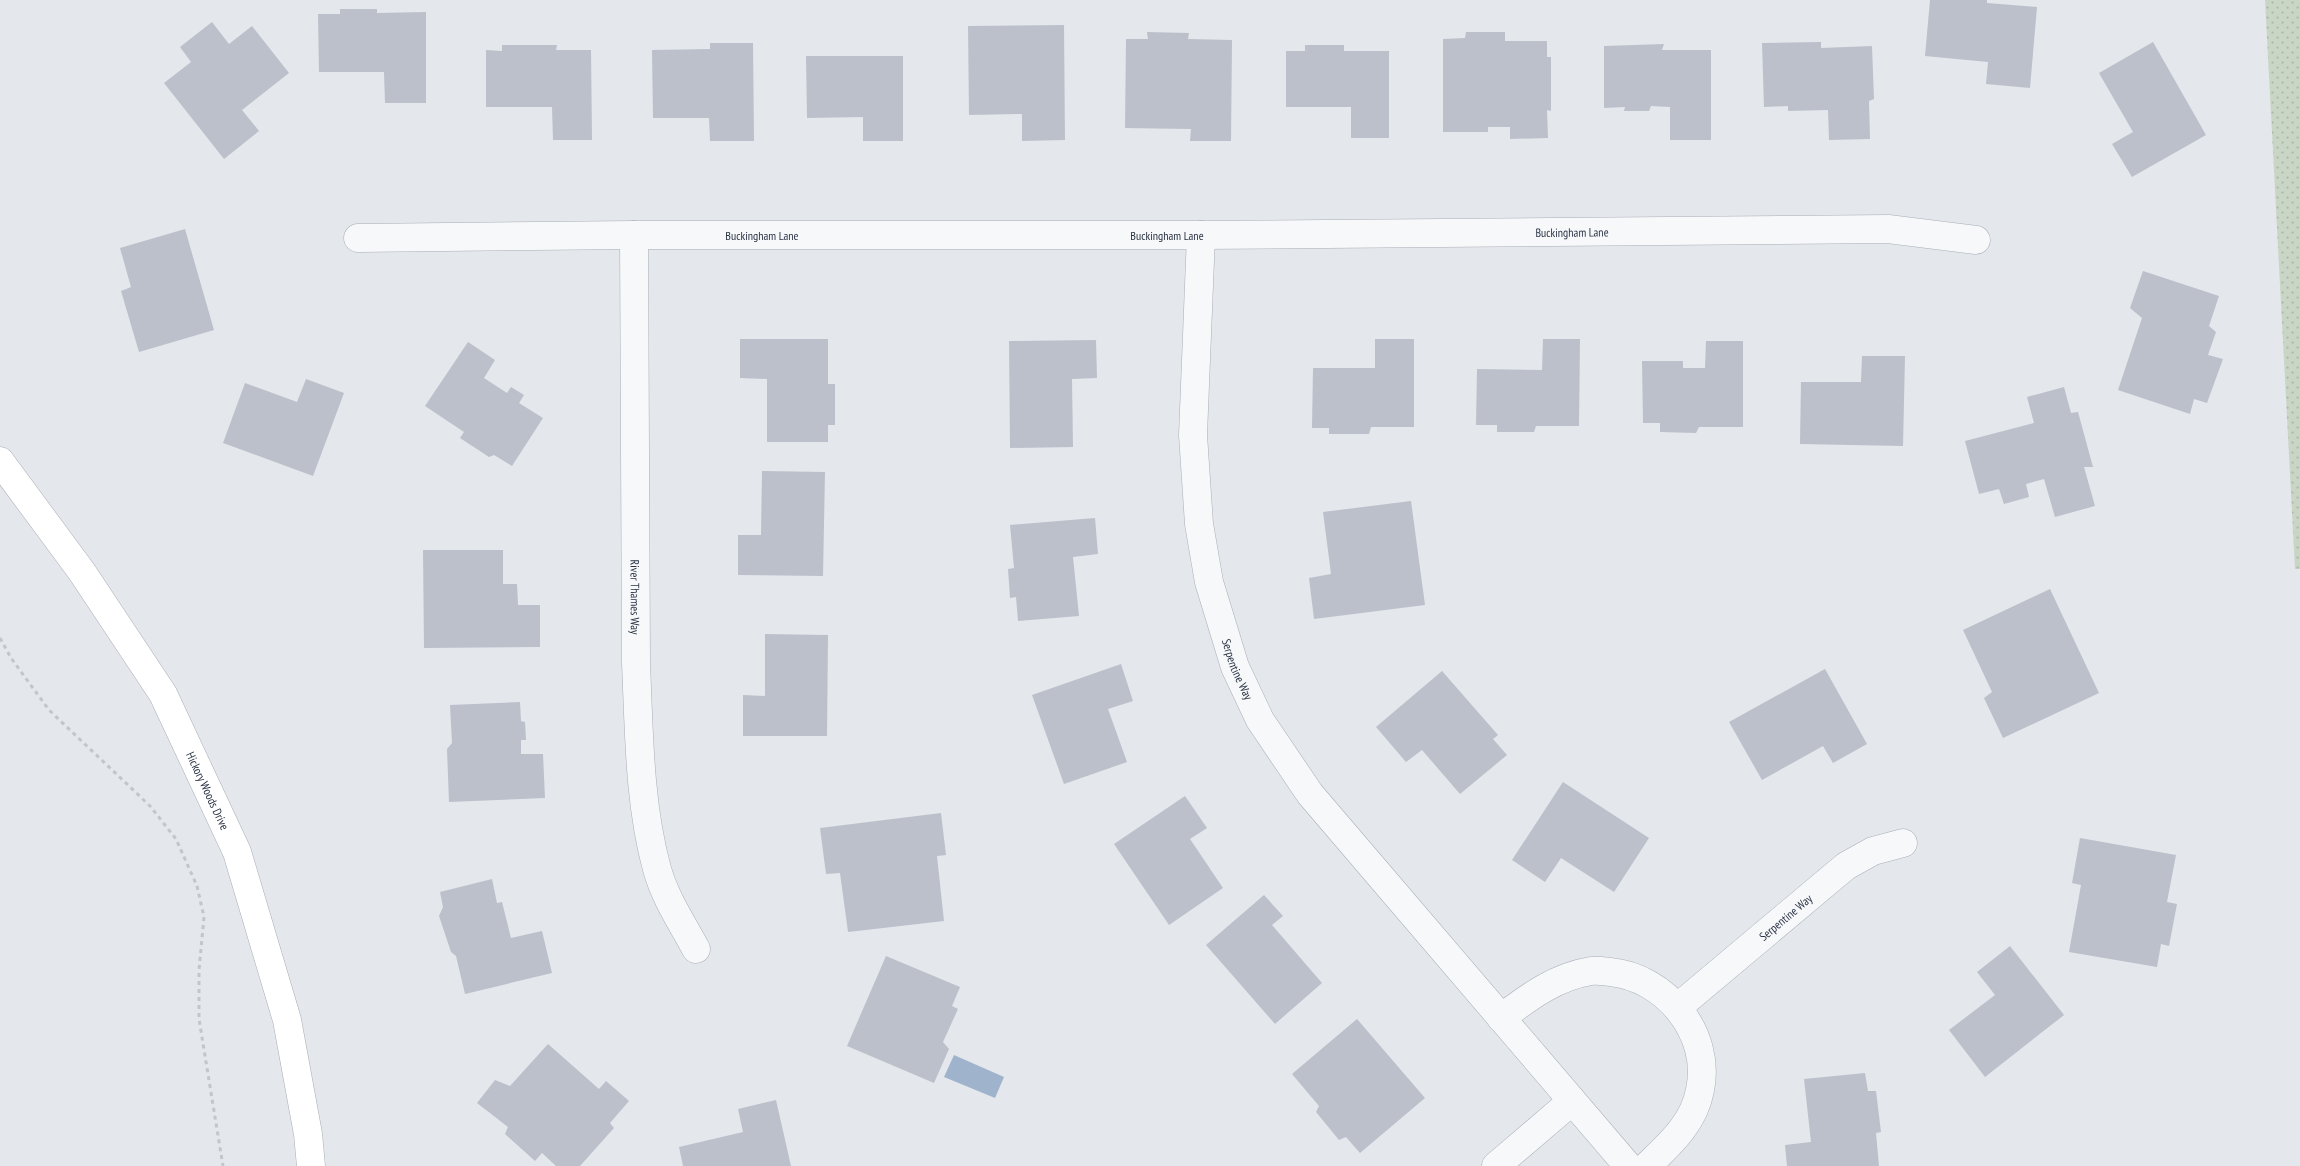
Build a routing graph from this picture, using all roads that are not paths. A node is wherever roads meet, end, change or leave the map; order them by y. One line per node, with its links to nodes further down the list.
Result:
1 (634, 235): 2 (street, Buckingham Lane); 3 (street, Buckingham Lane); 7 (street, River Thames Way)
2 (1201, 235): 4 (street, Buckingham Lane); 9 (street, Serpentine Way)
3 (358, 238)
4 (1976, 240)
5 (0, 461): 11 (street, Hickory Woods Drive)
6 (1903, 843): 8 (street, Serpentine Way)
7 (696, 949)
8 (1678, 1007): 9 (street); 14 (street)
9 (1501, 1018): 10 (street, Serpentine Way)
10 (1572, 1101): 12 (street); 13 (street, Serpentine Way)
11 (311, 1166)
12 (1496, 1166)
13 (1628, 1166)
14 (1647, 1166)

